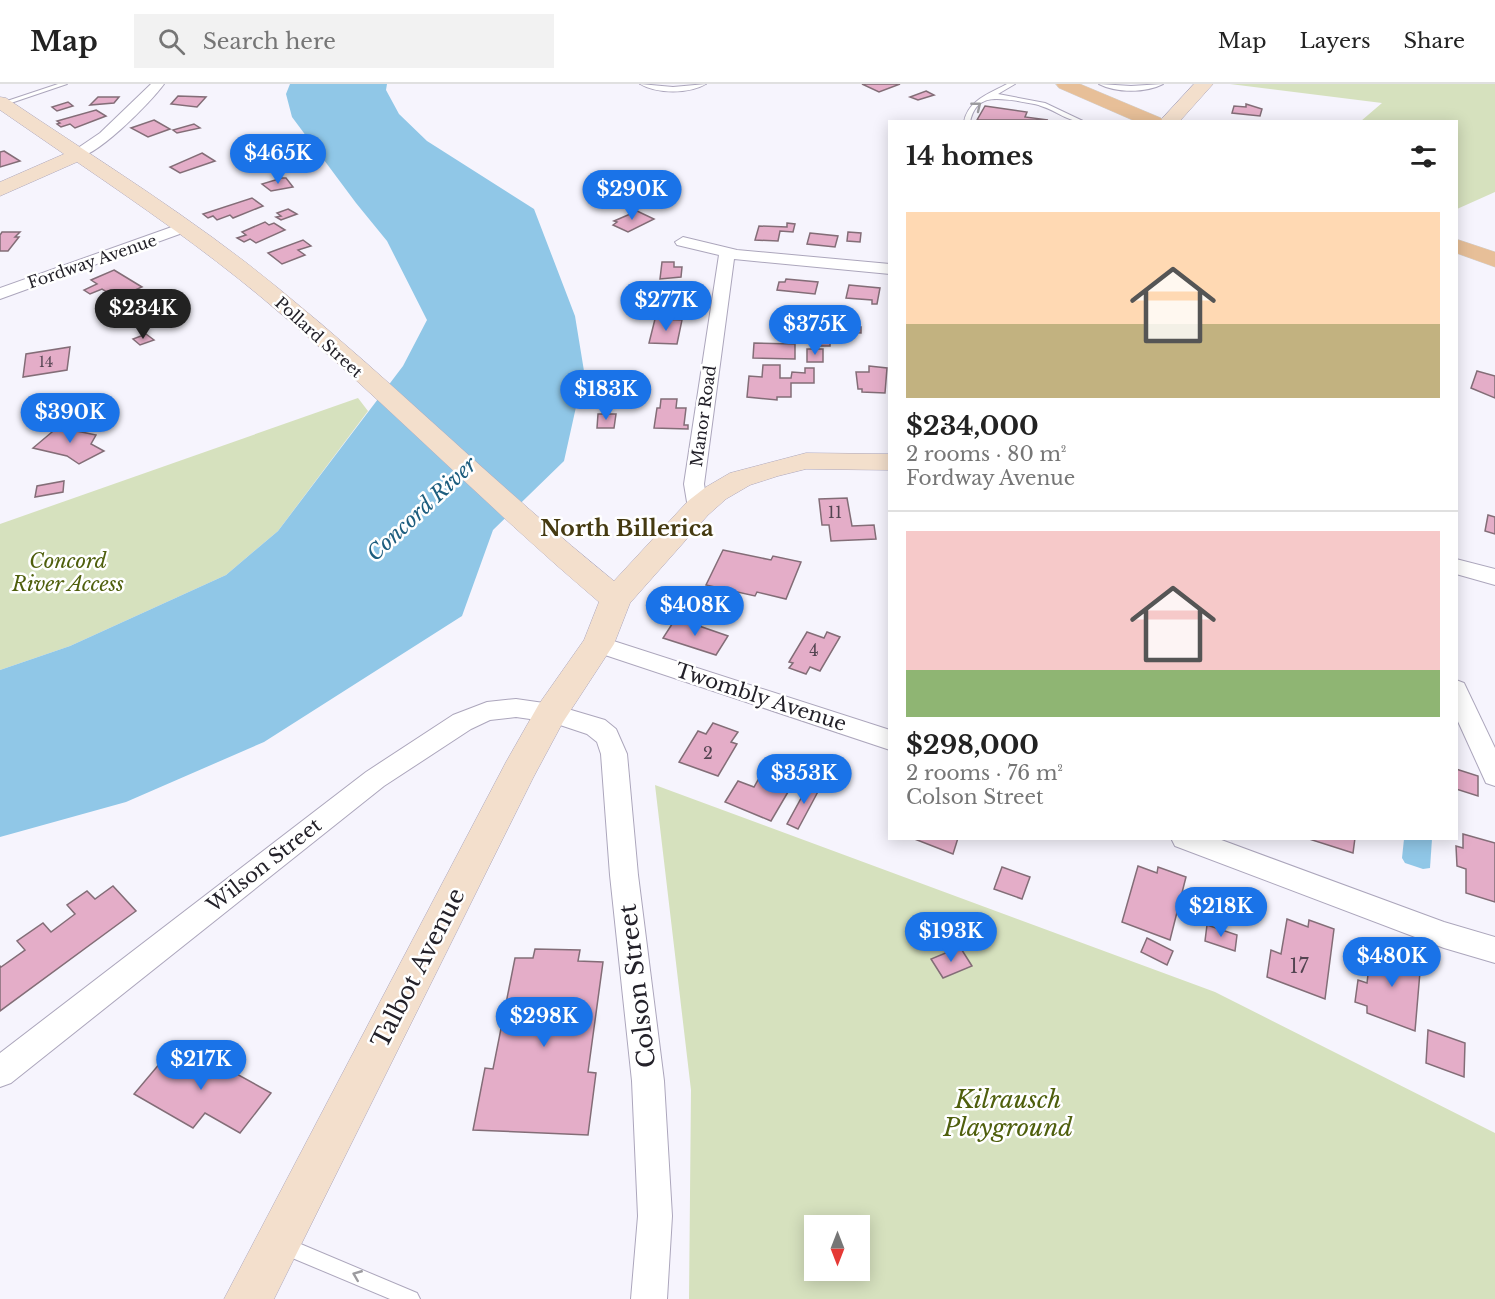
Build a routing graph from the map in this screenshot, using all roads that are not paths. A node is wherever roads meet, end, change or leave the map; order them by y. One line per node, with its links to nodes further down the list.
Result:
1 (64, 84): 11 (lane)
2 (158, 84): 16 (street)
3 (644, 84): 4 (lane)
4 (703, 84)
5 (1012, 84): 10 (lane)
6 (1065, 84): 14 (main road)
7 (1102, 84): 8 (lane)
8 (1160, 84)
9 (1204, 84): 15 (street)
10 (993, 95): 12 (lane, one-way to 10); 13 (lane)
11 (2, 103): 16 (street, Pollard Street)
12 (967, 120)
13 (1078, 120)
14 (1149, 120)
15 (1170, 120)
16 (77, 155): 17 (street); 18 (street, Pollard Street)
17 (0, 190)
18 (183, 228): 24 (street, Fordway Avenue); 29 (street, Pollard Street)
19 (683, 243): 21 (street)
20 (1458, 246): 22 (main road)
21 (727, 253): 23 (street); 26 (street, Manor Road)
22 (1495, 260)
23 (888, 269)
24 (0, 294)
25 (888, 462): 26 (street)
26 (698, 508): 29 (street)
27 (1458, 567): 28 (street)
28 (1495, 577)
29 (616, 599): 30 (street)
30 (598, 644): 32 (street, Talbot Avenue); 33 (street, Twombly Avenue)
31 (1458, 693): 34 (street)
32 (550, 713): 38 (street, Wilson Street); 39 (street, Talbot Avenue); 42 (street, Colson Street)
33 (888, 739)
34 (1495, 776)
35 (1194, 840): 36 (street)
36 (1209, 843): 37 (street)
37 (1495, 950)
38 (0, 1072)
39 (277, 1243): 40 (street, Talbot Avenue); 41 (lane, one-way to 39)
40 (248, 1299)
41 (411, 1299)
42 (649, 1299)

